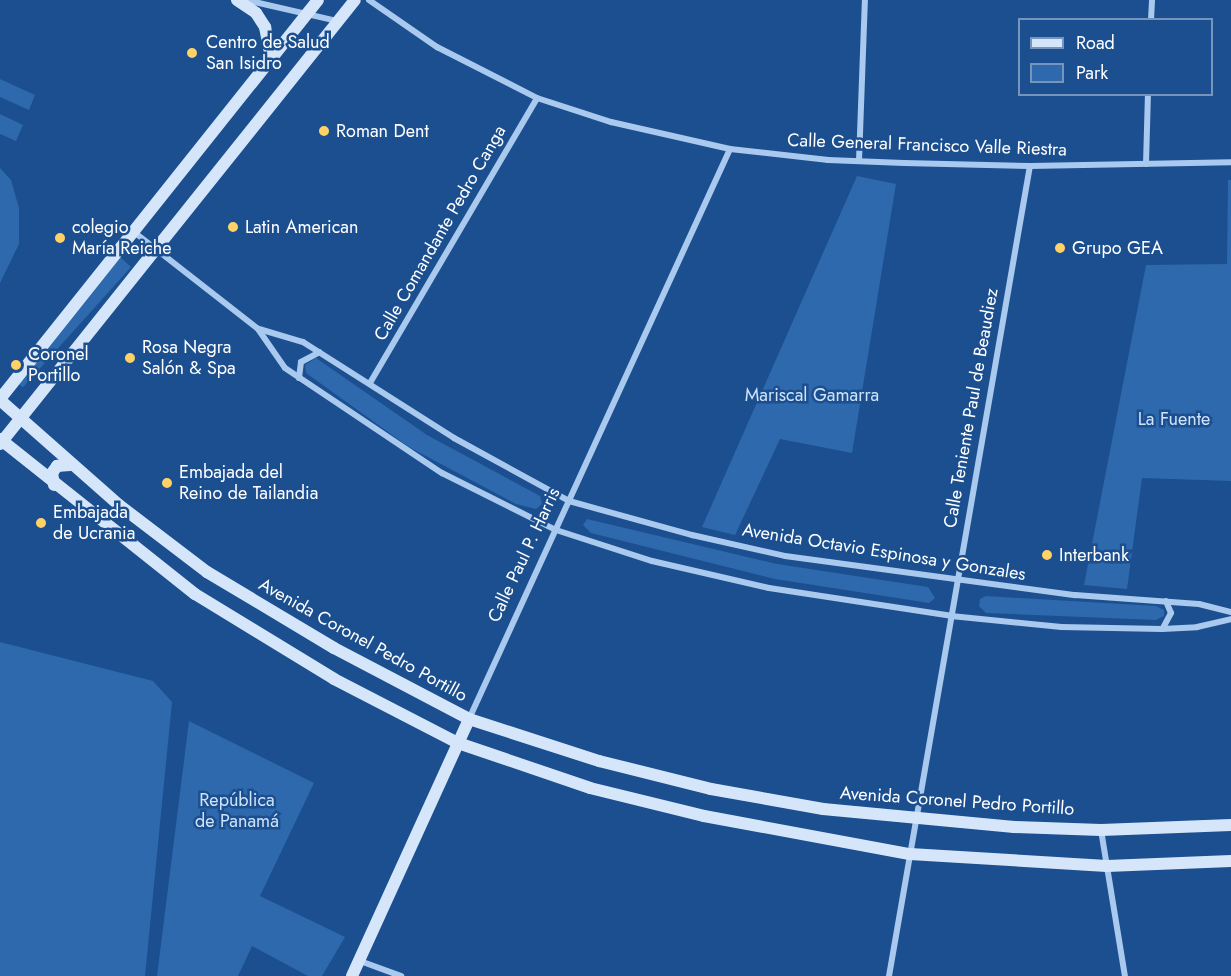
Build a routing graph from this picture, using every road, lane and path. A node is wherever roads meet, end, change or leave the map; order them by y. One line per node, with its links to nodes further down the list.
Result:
1 (237, 0): 11 (main road)
2 (246, 0): 8 (street)
3 (318, 0): 8 (main road)
4 (355, 0): 10 (main road)
5 (369, 0): 13 (street, Calle General Francisco Valle Riestra)
6 (865, 0): 15 (street)
7 (1152, 0): 9 (street)
8 (308, 14): 10 (street); 11 (main road)
9 (1151, 18)
10 (338, 21): 20 (main road)
11 (271, 59): 19 (main road)
12 (1148, 96): 17 (street)
13 (537, 98): 14 (street, Calle General Francisco Valle Riestra); 24 (street, Calle Comandante Pedro Canga)
14 (730, 149): 15 (street, Calle General Francisco Valle Riestra); 30 (street, Calle Paul P. Harris)
15 (859, 161): 18 (street, Calle General Francisco Valle Riestra)
16 (1231, 162): 17 (street, Calle General Francisco Valle Riestra)
17 (1146, 164): 18 (street, Calle General Francisco Valle Riestra)
18 (1030, 166): 32 (street, Calle Teniente Paul de Beaudiez)
19 (133, 232): 20 (street, Avenida Octavio Espinosa y Gonzales); 25 (main road)
20 (156, 249): 21 (street, Avenida Octavio Espinosa y Gonzales); 26 (main road)
21 (258, 329): 22 (street, Avenida Octavio Espinosa y Gonzales); 23 (street, Avenida Octavio Espinosa y Gonzales)
22 (320, 352): 23 (street); 24 (street, Avenida Octavio Espinosa y Gonzales)
23 (299, 378): 31 (street, Avenida Octavio Espinosa y Gonzales)
24 (369, 383): 30 (street, Avenida Octavio Espinosa y Gonzales)
25 (0, 399): 26 (main road, Avenida Coronel Pedro Portillo)
26 (20, 419): 27 (main road); 28 (main road, Avenida Coronel Pedro Portillo)
27 (1, 442): 29 (main road)
28 (73, 465): 29 (main road); 38 (main road, Avenida Coronel Pedro Portillo)
29 (54, 485): 39 (main road)
30 (569, 501): 31 (street, Calle Paul P. Harris); 32 (street, Avenida Octavio Espinosa y Gonzales)
31 (556, 530): 35 (street, Avenida Octavio Espinosa y Gonzales); 38 (street, Calle Paul P. Harris)
32 (957, 581): 33 (street, Avenida Octavio Espinosa y Gonzales); 35 (street, Calle Teniente Paul de Beaudiez)
33 (1166, 601): 34 (street, Avenida Octavio Espinosa y Gonzales); 37 (street)
34 (1231, 612)
35 (951, 616): 37 (street, Avenida Octavio Espinosa y Gonzales); 40 (street, Calle Teniente Paul de Beaudiez)
36 (1231, 619): 37 (street, Avenida Octavio Espinosa y Gonzales)
37 (1162, 629)
38 (469, 719): 39 (main road, Calle Paul P. Harris); 40 (main road, Avenida Coronel Pedro Portillo)
39 (458, 743): 43 (main road); 46 (main road, Calle Paul P. Harris)
40 (915, 820): 42 (main road, Avenida Coronel Pedro Portillo); 43 (street, Calle Teniente Paul de Beaudiez)
41 (1231, 825): 42 (main road, Avenida Coronel Pedro Portillo)
42 (1101, 830): 45 (street)
43 (910, 854): 45 (main road); 49 (street, Calle Teniente Paul de Beaudiez)
44 (1231, 861): 45 (main road)
45 (1107, 866): 50 (street)
46 (359, 960): 47 (main road, Calle Paul P. Harris); 48 (street)
47 (352, 976)
48 (401, 976)
49 (889, 976)
50 (1125, 976)

